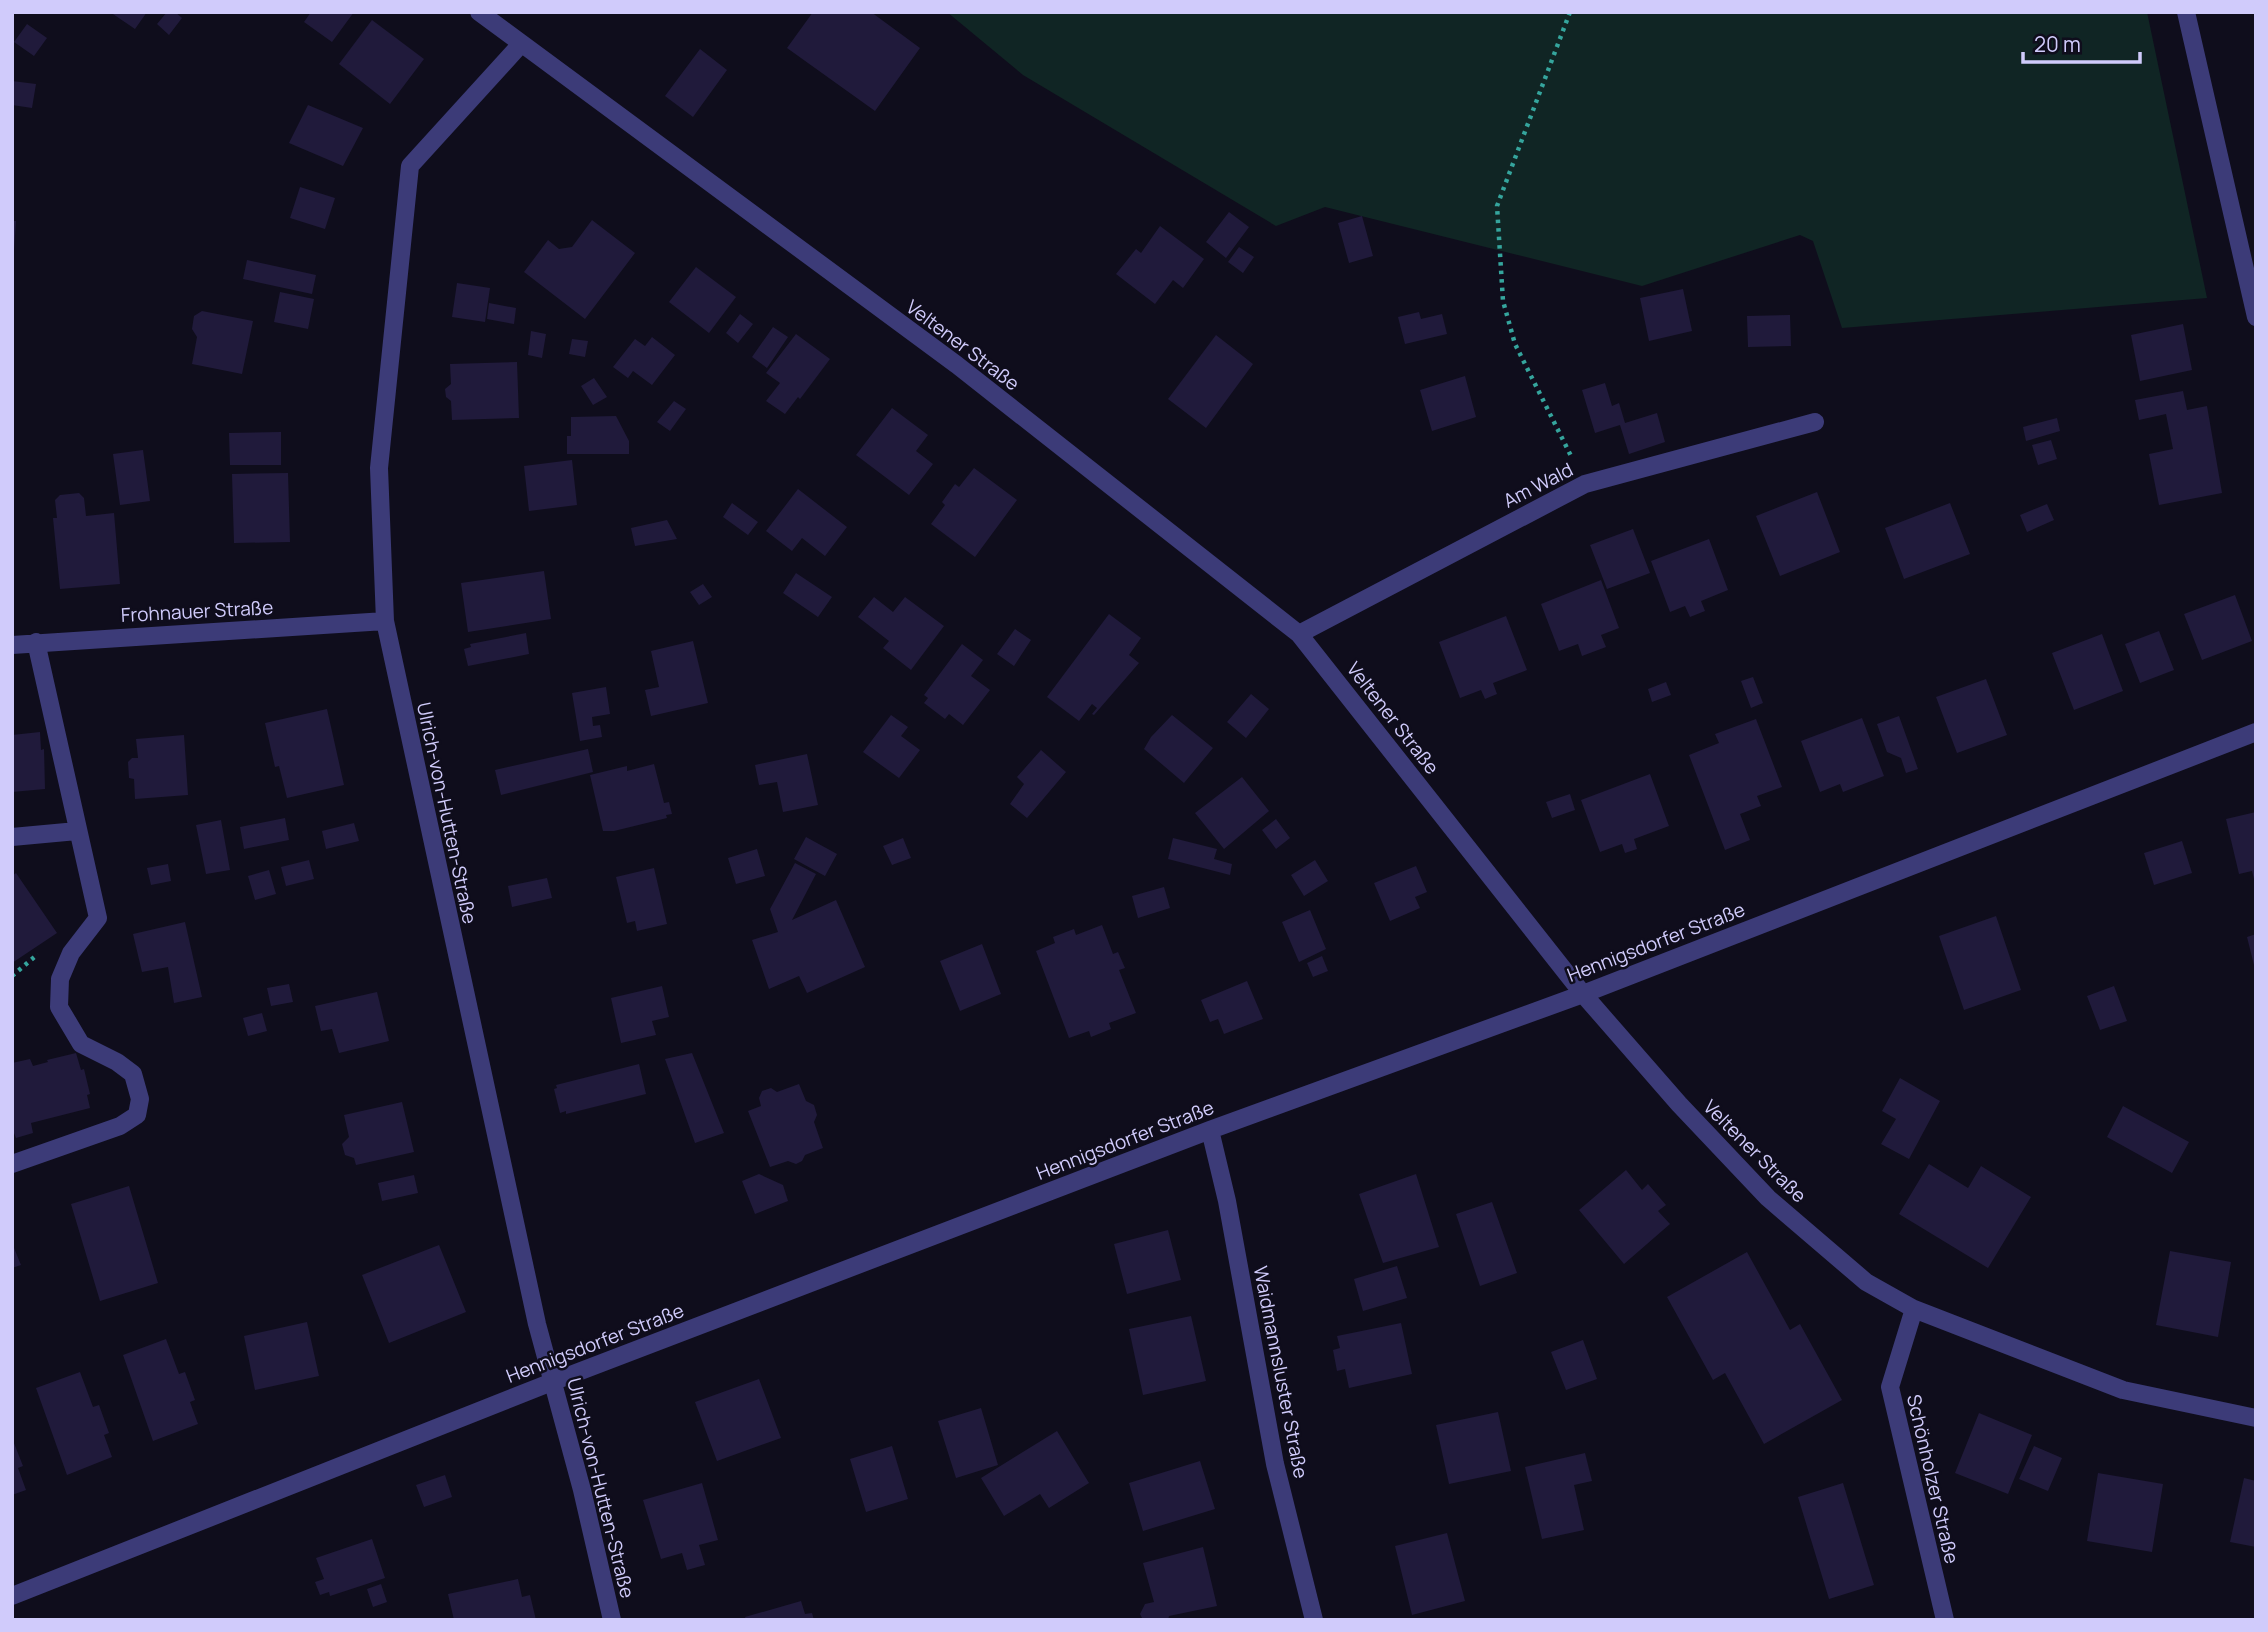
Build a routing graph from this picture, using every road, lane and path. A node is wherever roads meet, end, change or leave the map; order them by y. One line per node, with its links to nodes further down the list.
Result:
1 (479, 12): 4 (street, Veltener Straße)
2 (1570, 12): 7 (path)
3 (2186, 12): 5 (street)
4 (521, 44): 8 (street, Ulrich-von-Hutten-Straße); 9 (street, Veltener Straße)
5 (2256, 317)
6 (1815, 422): 7 (street, Am Wald)
7 (1585, 484): 9 (street, Am Wald)
8 (384, 621): 10 (street, Frohnauer Straße); 19 (street, Ulrich-von-Hutten-Straße)
9 (1299, 634): 15 (street, Veltener Straße)
10 (36, 642): 11 (street, Frohnauer Straße); 13 (street)
11 (12, 645)
12 (2256, 732): 15 (street, Hennigsdorfer Straße)
13 (77, 831): 14 (street); 17 (street)
14 (12, 837)
15 (1583, 994): 16 (street, Hennigsdorfer Straße); 18 (street, Veltener Straße)
16 (1210, 1130): 19 (street, Hennigsdorfer Straße); 23 (street, Waidmannsluster Straße)
17 (12, 1164)
18 (1914, 1309): 20 (street, Veltener Straße); 24 (street, Schönholzer Straße)
19 (552, 1382): 21 (street, Hennigsdorfer Straße); 22 (street, Ulrich-von-Hutten-Straße)
20 (2256, 1418)
21 (12, 1596)
22 (612, 1620)
23 (1314, 1620)
24 (1945, 1620)

